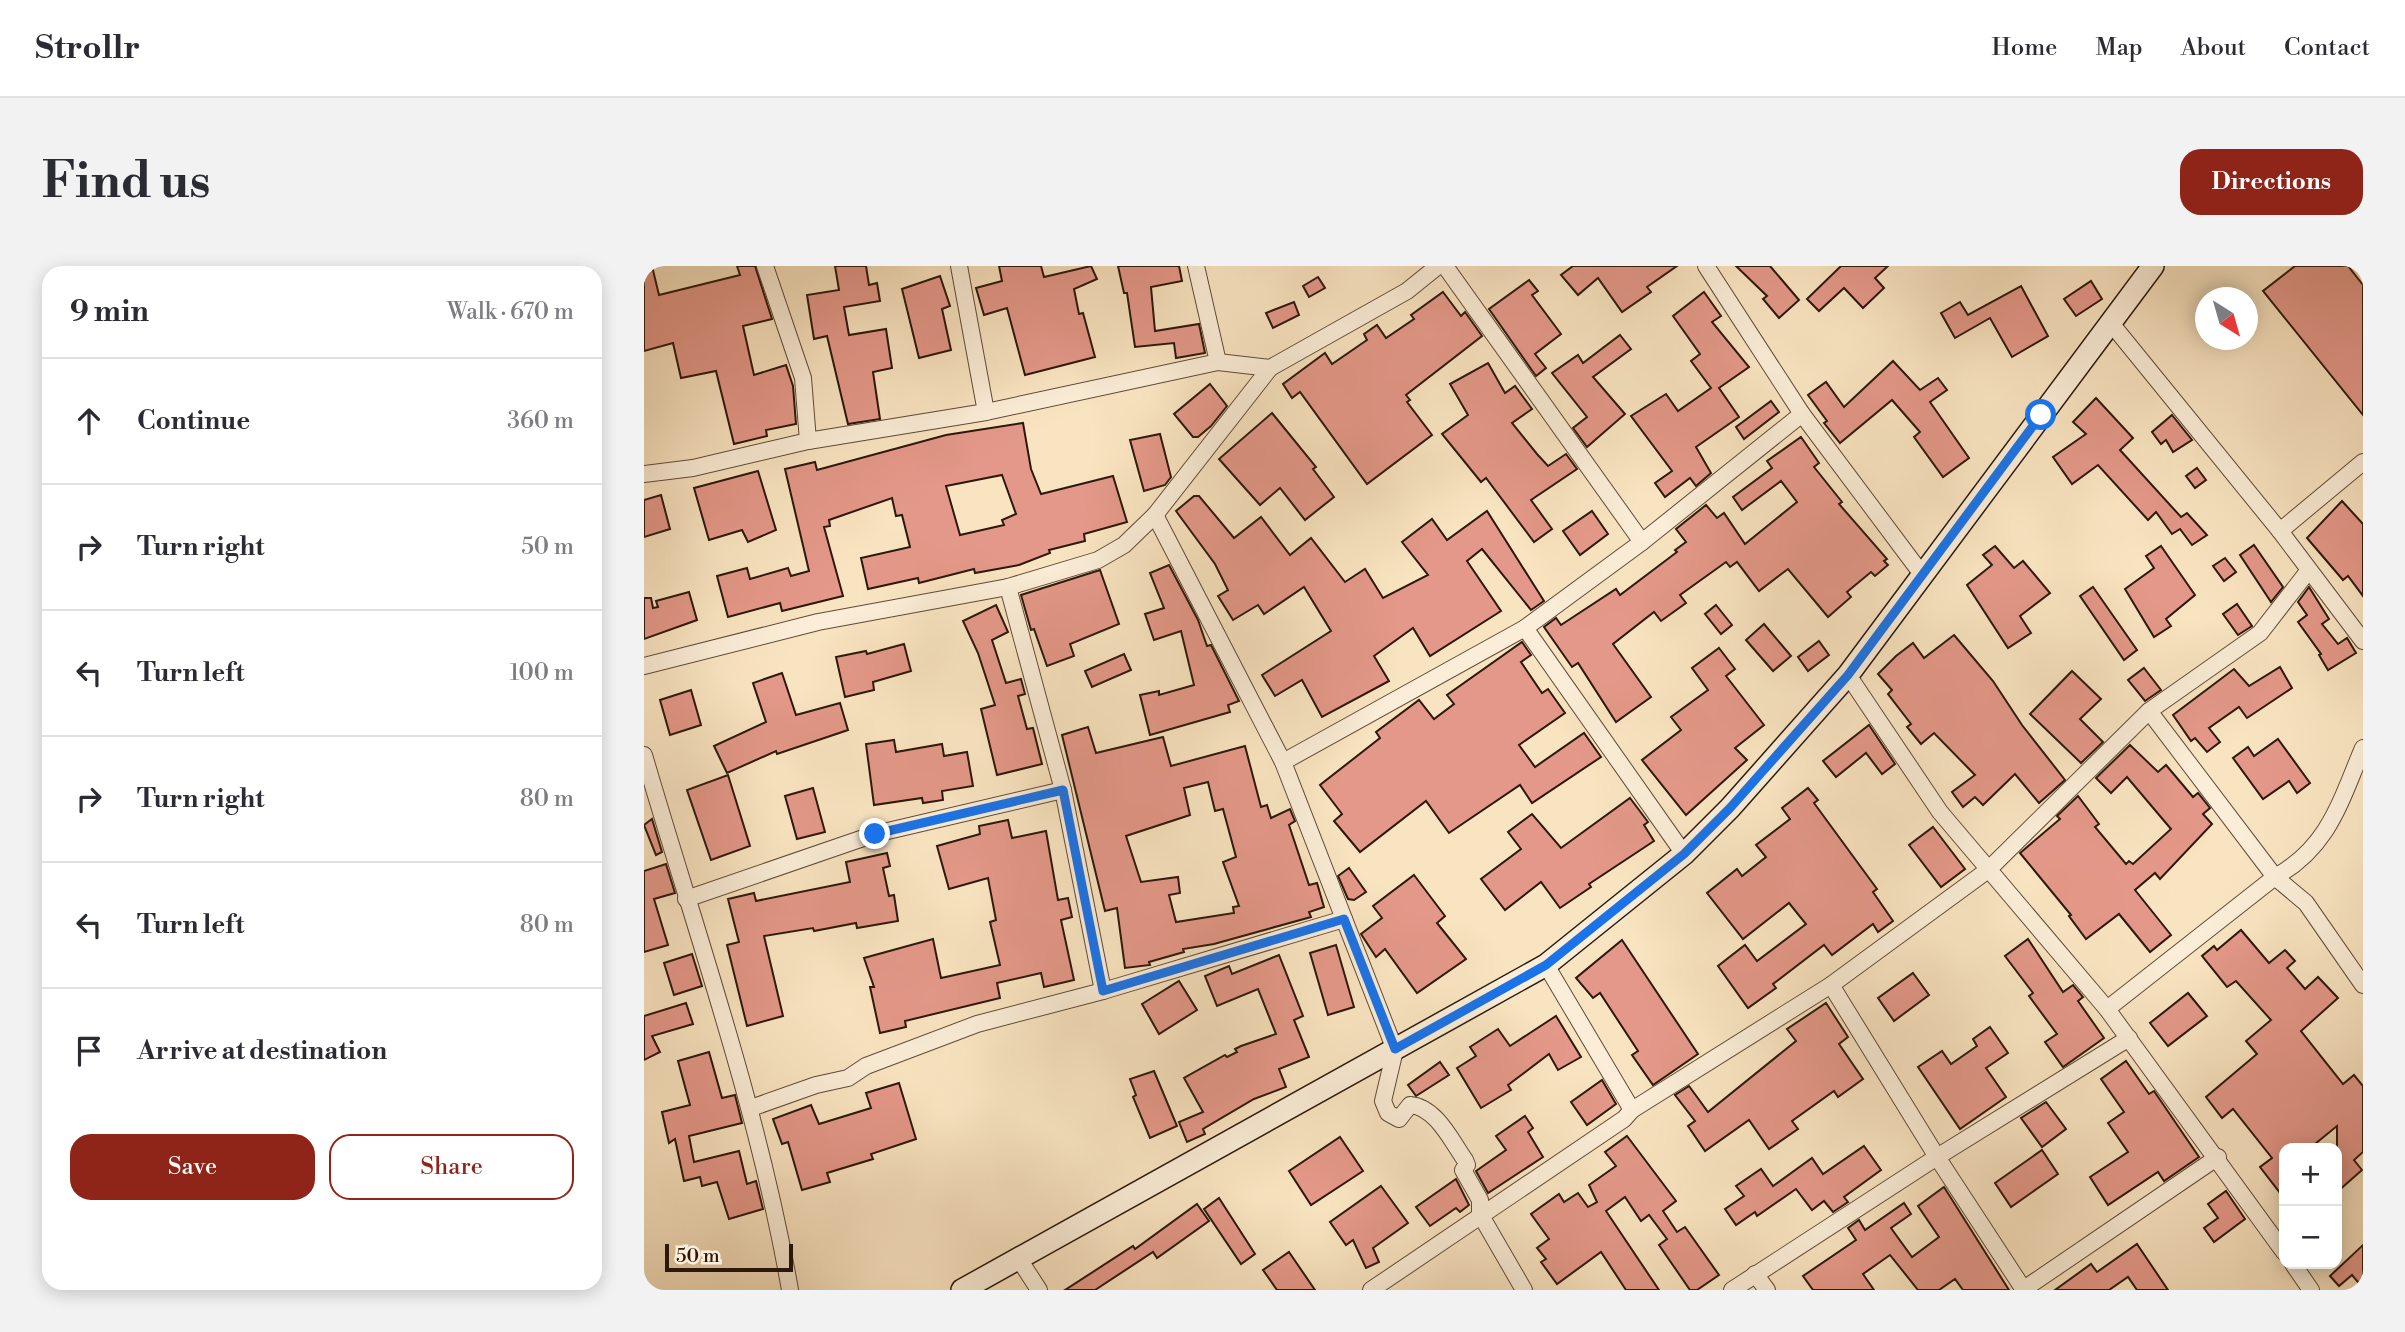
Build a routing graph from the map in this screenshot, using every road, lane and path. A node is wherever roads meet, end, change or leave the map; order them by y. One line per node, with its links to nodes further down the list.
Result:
1 (765, 266): 13 (street)
2 (959, 266): 11 (street)
3 (1196, 266): 9 (street)
4 (1438, 266): 10 (street)
5 (1445, 266): 18 (street)
6 (1706, 266): 12 (street)
7 (2153, 266): 8 (main road)
8 (2110, 323): 17 (street); 20 (main road)
9 (1218, 362): 10 (street); 11 (street)
10 (1270, 368): 16 (street)
11 (986, 412): 13 (street)
12 (1802, 414): 18 (street); 20 (street)
13 (808, 441): 15 (street)
14 (2363, 462): 17 (street)
15 (644, 474)
16 (1155, 515): 21 (street); 29 (street)
17 (2280, 531): 19 (street)
18 (1642, 542): 22 (street)
19 (2309, 570): 23 (street); 26 (street)
20 (1921, 573): 25 (main road)
21 (1007, 587): 24 (street); 30 (street)
22 (1525, 628): 29 (street); 31 (street)
23 (2363, 641)
24 (644, 666)
25 (1848, 675): 31 (main road); 32 (street)
26 (2149, 711): 32 (street); 33 (street)
27 (2363, 748): 33 (street)
28 (644, 755): 34 (street)
29 (1283, 762): 35 (street)
30 (1063, 790): 34 (street); 39 (street)
31 (1684, 854): 36 (main road)
32 (1987, 870): 37 (street); 40 (street)
33 (2275, 877): 38 (street); 40 (street)
34 (686, 899): 43 (street)
35 (1344, 919): 39 (street); 42 (street)
36 (1546, 965): 42 (main road); 44 (street)
37 (1831, 985): 44 (street); 45 (street)
38 (2363, 985)
39 (1103, 991): 43 (street)
40 (2107, 1009): 41 (street)
41 (2129, 1038): 45 (street); 46 (street)
42 (1395, 1049): 47 (street); 49 (main road)
43 (751, 1108): 52 (street)
44 (1632, 1110): 47 (street)
45 (1937, 1157): 51 (street); 59 (street)
46 (2218, 1157): 48 (street); 59 (street)
47 (1480, 1214): 55 (street); 56 (street)
48 (2279, 1245)
49 (1019, 1259): 53 (main road); 54 (street)
50 (2296, 1269): 60 (street)
51 (1755, 1274): 57 (street); 58 (street)
52 (790, 1290)
53 (962, 1290)
54 (1039, 1290)
55 (1371, 1290)
56 (1524, 1290)
57 (1732, 1290)
58 (1767, 1290)
59 (2024, 1290)
60 (2311, 1290)

